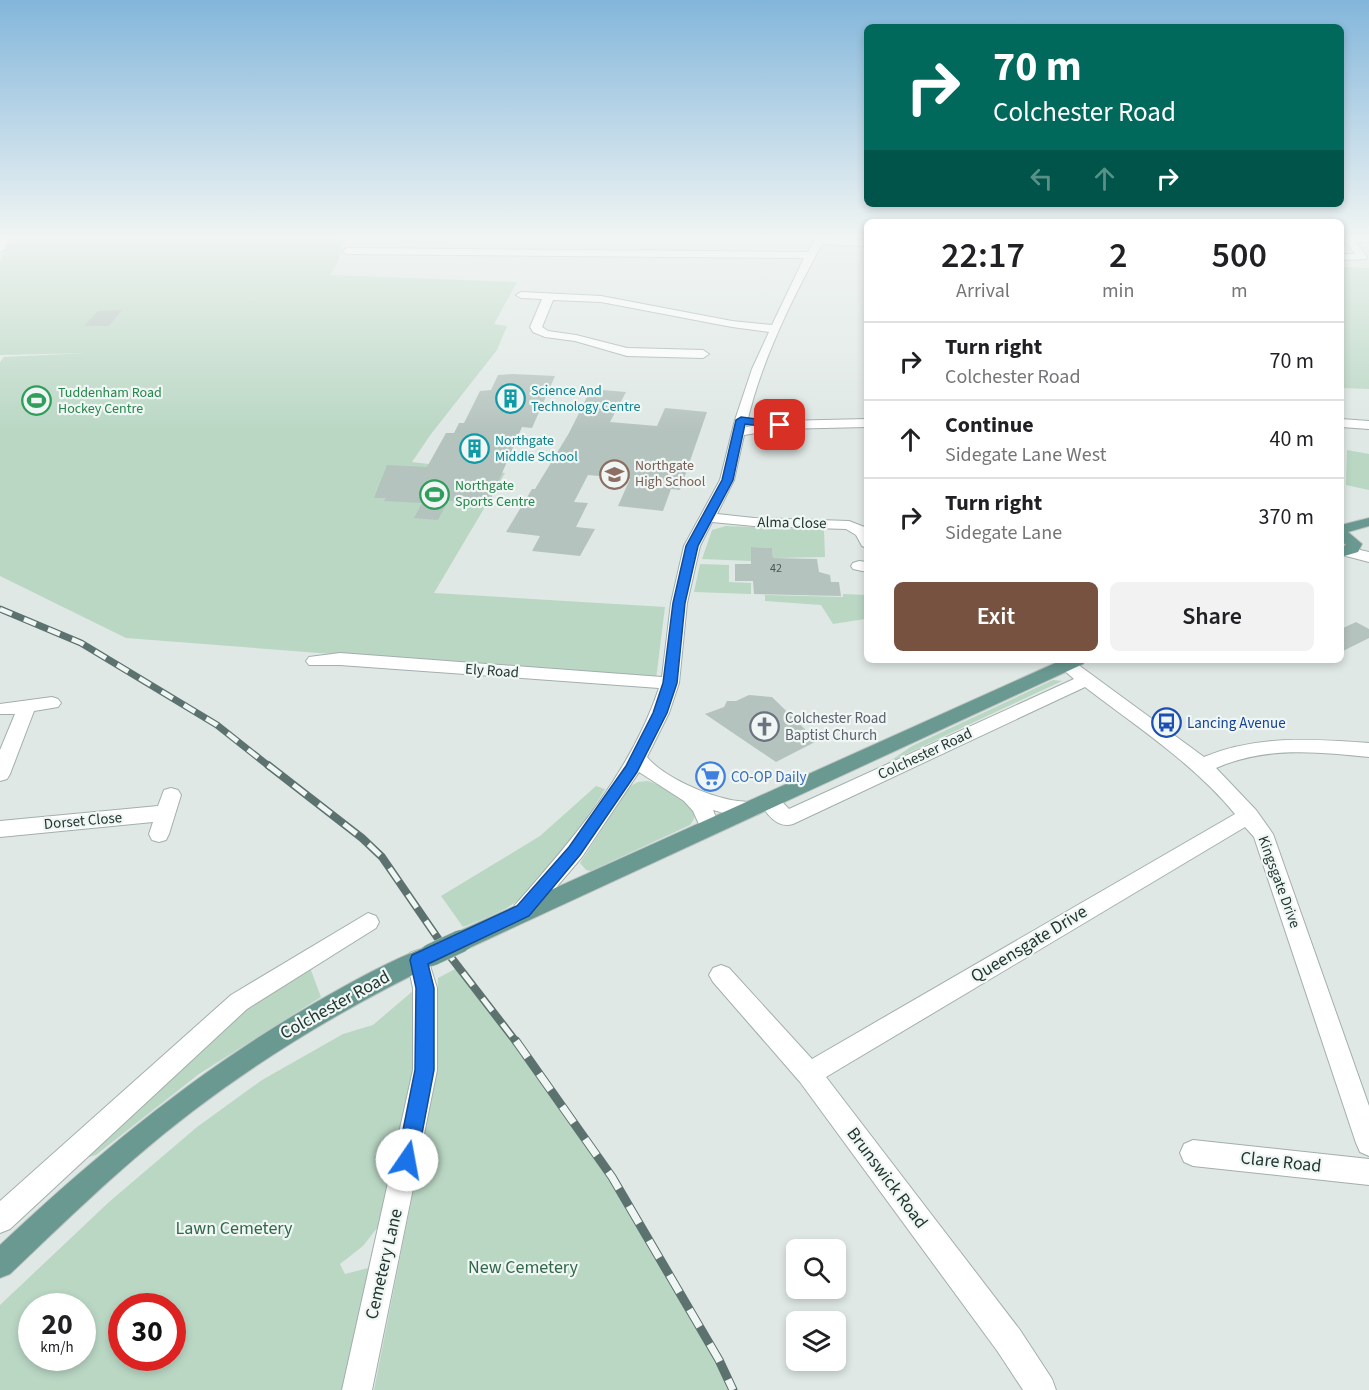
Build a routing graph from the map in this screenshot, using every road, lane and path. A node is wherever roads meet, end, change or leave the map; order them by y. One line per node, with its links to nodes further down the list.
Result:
1 (547, 300): 5 (street)
2 (609, 300): 4 (street)
3 (790, 300): 4 (street)
4 (776, 329): 9 (street)
5 (703, 353)
6 (864, 423): 9 (street)
7 (1344, 423): 8 (street)
8 (1369, 425)
9 (740, 426): 10 (street)
10 (707, 517): 12 (street, Alma Close); 19 (street)
11 (1366, 523): 13 (main road)
12 (864, 532)
13 (1346, 542): 14 (street)
14 (1369, 555)
15 (315, 661): 19 (street, Ely Road)
16 (1070, 663): 28 (main road, Colchester Road)
17 (1073, 663): 18 (street, Kingsgate Drive)
18 (1086, 680): 25 (street, Kingsgate Drive); 28 (street, Colchester Road)
19 (670, 683): 24 (street)
20 (52, 703): 21 (street)
21 (27, 706): 22 (street); 26 (street)
22 (3, 709)
23 (1369, 750): 25 (street)
24 (638, 758): 27 (street, Colchester Road); 33 (street)
25 (1202, 765): 29 (street, Kingsgate Drive)
26 (0, 774)
27 (694, 798): 28 (street, Colchester Road); 30 (street, Colchester Road)
28 (760, 805): 30 (main road, Colchester Road)
29 (1249, 814): 37 (street, Queensgate Drive); 38 (street, Kingsgate Drive)
30 (710, 828): 33 (main road, Colchester Road)
31 (0, 829): 32 (street, Dorset Close)
32 (159, 834)
33 (523, 911): 35 (main road, Colchester Road, bridge)
34 (368, 922): 40 (street)
35 (424, 958): 42 (main road, Colchester Road); 45 (street, Cemetery Lane)
36 (721, 975): 37 (street, Brunswick Road)
37 (809, 1074): 46 (street, Brunswick Road)
38 (1369, 1143)
39 (1193, 1153): 41 (street, Clare Road)
40 (58, 1166): 42 (street); 43 (street)
41 (1369, 1172)
42 (86, 1183): 44 (main road, Colchester Road)
43 (0, 1219)
44 (0, 1264)
45 (357, 1390)
46 (1041, 1390)

